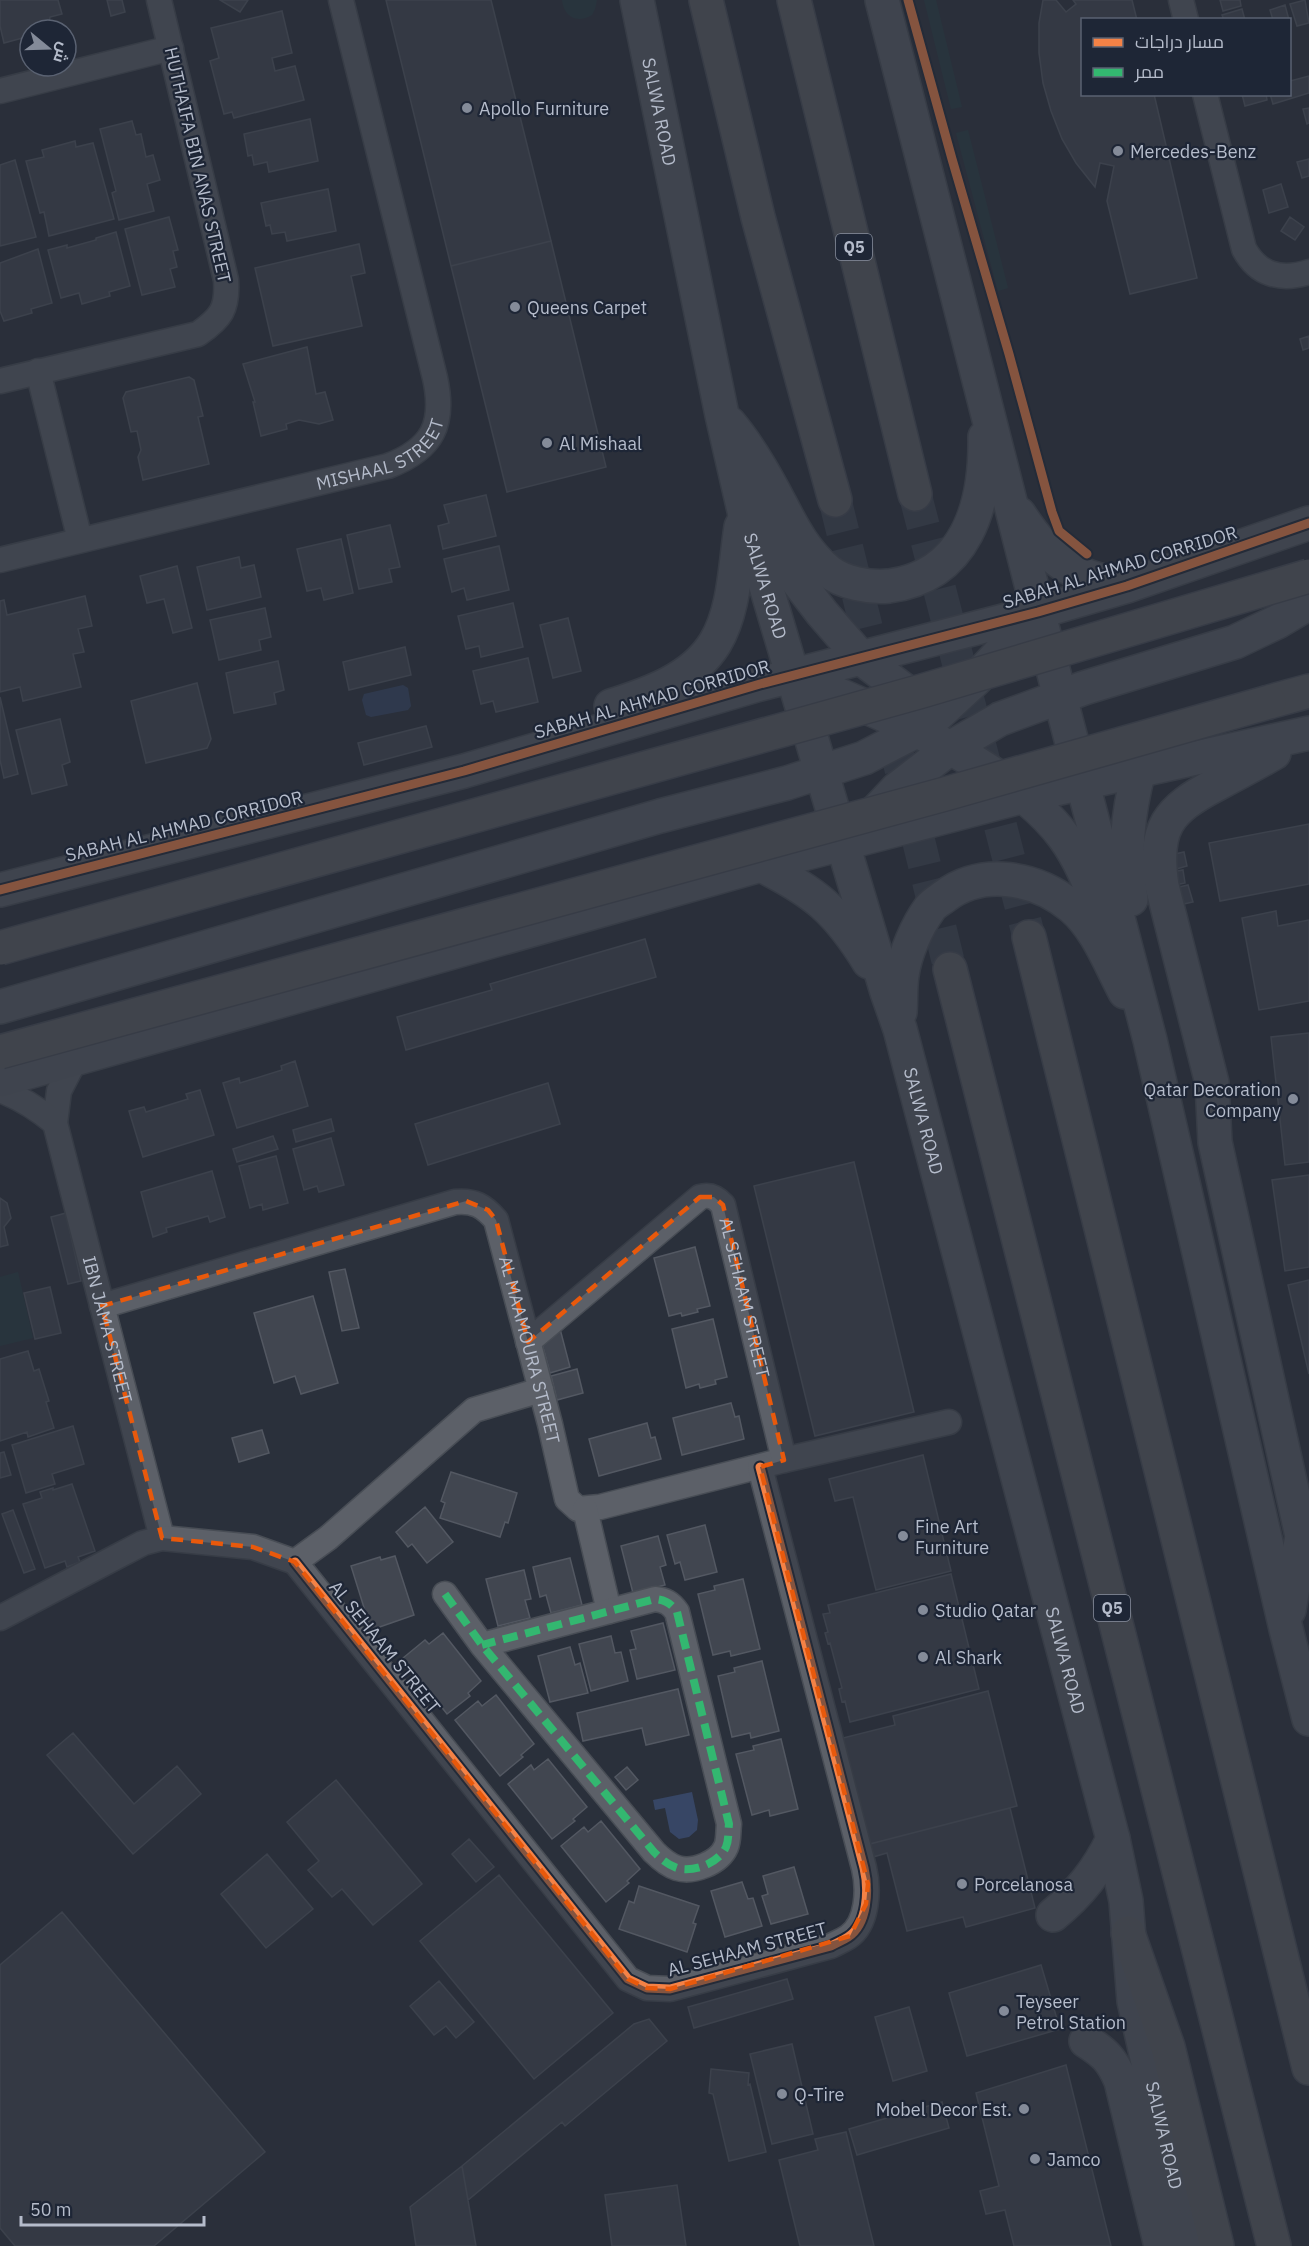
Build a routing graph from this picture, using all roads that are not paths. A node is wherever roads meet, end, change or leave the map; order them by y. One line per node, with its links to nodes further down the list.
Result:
1 (159, 0): 9 (street, HUTHAIFA BIN ANAS STREET)
2 (341, 0): 22 (street, MISHAAL STREET)
3 (637, 0): 16 (main road, SALWA ROAD)
4 (706, 0): 19 (highway)
5 (794, 0): 17 (highway, Q5)
6 (882, 0): 15 (main road)
7 (1181, 0): 8 (street)
8 (1186, 18)
9 (171, 48): 10 (street); 13 (street, HUTHAIFA BIN ANAS STREET)
10 (0, 91)
11 (1206, 96): 12 (street)
12 (1309, 272)
13 (38, 371): 14 (street, HUTHAIFA BIN ANAS STREET); 22 (street)
14 (0, 381)
15 (984, 400): 16 (main road); 18 (main road)
16 (722, 415): 20 (main road, SALWA ROAD); 28 (main road)
17 (915, 494)
18 (1009, 497): 25 (main road); 27 (main road)
19 (835, 500)
20 (746, 519): 29 (main road, SALWA ROAD); 36 (main road)
21 (1309, 524): 25 (main road, SABAH AL AHMAD CORRIDOR)
22 (80, 540): 23 (street, MISHAAL STREET)
23 (0, 560)
24 (1309, 576): 44 (highway, bridge)
25 (1127, 586): 27 (main road, SABAH AL AHMAD CORRIDOR)
26 (1309, 603): 31 (main road)
27 (1038, 612): 28 (main road, SABAH AL AHMAD CORRIDOR); 31 (main road); 32 (main road)
28 (861, 657): 29 (main road, SABAH AL AHMAD CORRIDOR); 32 (main road)
29 (793, 675): 32 (main road); 36 (main road, SABAH AL AHMAD CORRIDOR); 37 (main road, SALWA ROAD)
30 (1309, 692): 50 (highway, bridge)
31 (1060, 698): 34 (main road); 38 (main road)
32 (926, 723): 34 (main road); 37 (main road)
33 (1309, 734): 35 (main road); 61 (main road)
34 (959, 743): 38 (main road); 39 (main road); 40 (main road)
35 (1139, 770): 38 (main road); 49 (main road)
36 (464, 771): 42 (main road, SABAH AL AHMAD CORRIDOR)
37 (822, 772): 40 (main road, SALWA ROAD); 47 (main road)
38 (1083, 782): 39 (main road); 49 (main road)
39 (1024, 796): 40 (main road); 49 (main road)
40 (844, 844): 41 (main road); 46 (main road, SALWA ROAD)
41 (761, 865): 46 (main road); 51 (main road)
42 (0, 890)
43 (1029, 937): 77 (highway)
44 (0, 948)
45 (950, 969): 81 (highway, Q5)
46 (887, 992): 48 (main road, SALWA ROAD)
47 (0, 1007)
48 (900, 1029): 49 (main road); 73 (main road, SALWA ROAD)
49 (1150, 1040): 57 (main road)
50 (0, 1053)
51 (75, 1060): 52 (main road); 54 (street, IBN JAMA STREET)
52 (0, 1080)
53 (0, 1090): 54 (street)
54 (55, 1123): 55 (street, IBN JAMA STREET)
55 (102, 1306): 56 (street, AL MAAMOURA STREET); 65 (street, IBN JAMA STREET)
56 (528, 1342): 58 (street, AL MAAMOURA STREET); 60 (street, AL SEHAAM STREET)
57 (1229, 1377): 61 (main road); 70 (main road)
58 (541, 1390): 64 (street, AL MAAMOURA STREET); 66 (street)
59 (949, 1422): 60 (street)
60 (784, 1460): 62 (street)
61 (1285, 1460): 63 (main road)
62 (760, 1467): 64 (street); 66 (street, AL SEHAAM STREET)
63 (1301, 1492): 70 (main road)
64 (593, 1508): 68 (street)
65 (162, 1538): 66 (street); 69 (street)
66 (296, 1562)
67 (445, 1594): 71 (street)
68 (616, 1610): 71 (street); 71 (street)
69 (0, 1618)
70 (1286, 1629): 72 (main road)
71 (482, 1645)
72 (1309, 1719)
73 (1113, 1839): 74 (main road); 75 (main road, SALWA ROAD)
74 (1053, 1915)
75 (1128, 1933): 79 (main road, SALWA ROAD); 80 (highway)
76 (1086, 2041): 78 (main road)
77 (1309, 2068)
78 (1161, 2246)
79 (1190, 2246)
80 (1217, 2246)
81 (1274, 2246)

